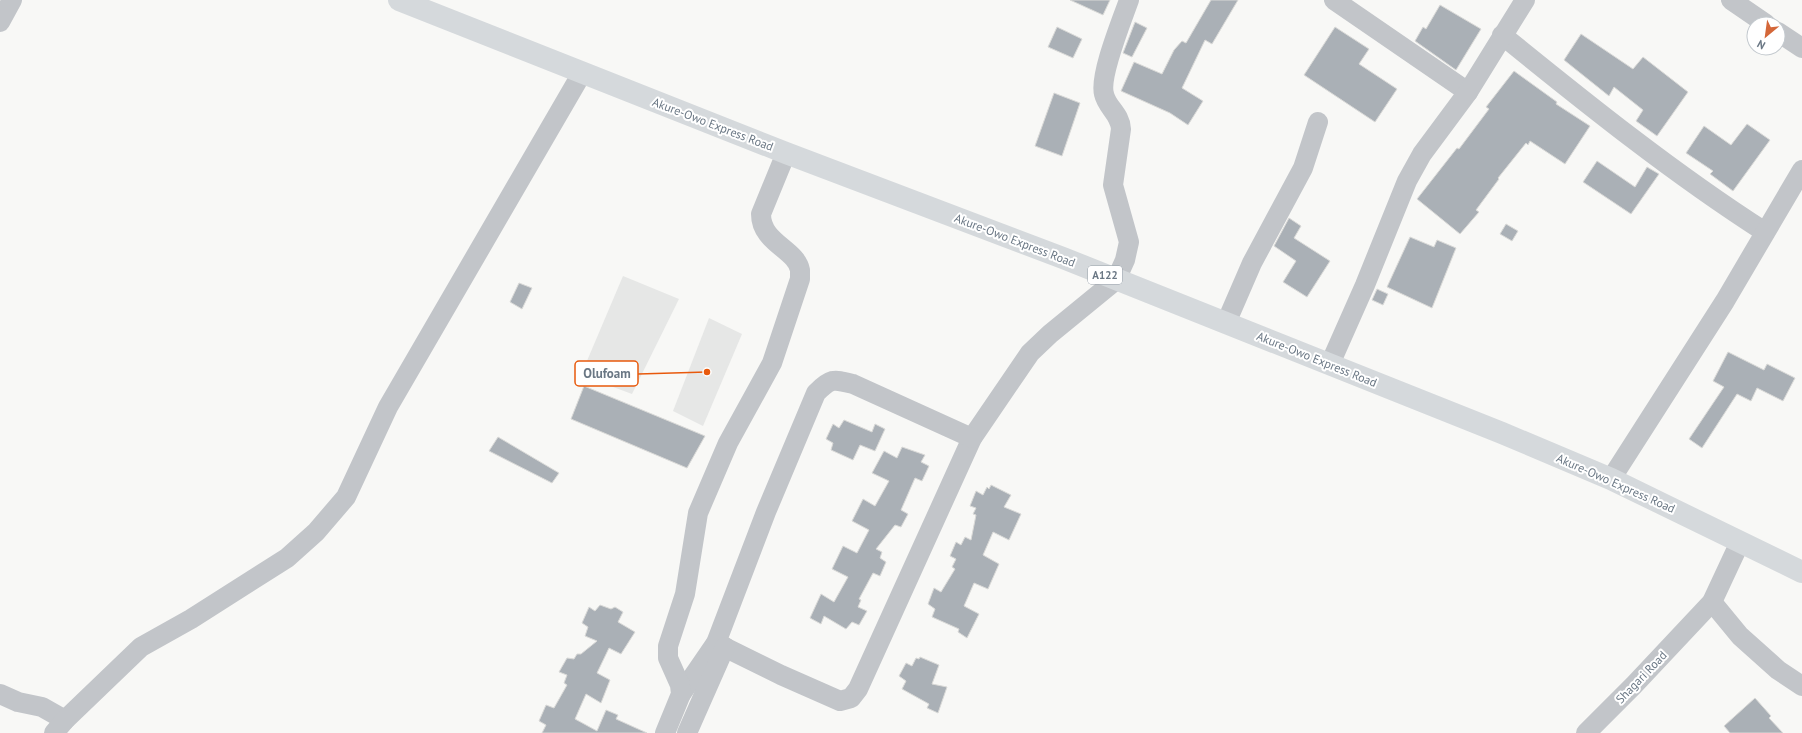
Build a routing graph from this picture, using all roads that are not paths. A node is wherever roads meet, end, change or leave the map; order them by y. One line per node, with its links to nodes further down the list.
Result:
1 (12, 0): 8 (street)
2 (399, 0): 12 (highway, Akure-Owo Express Road / A122)
3 (1129, 0): 18 (street)
4 (1334, 0): 13 (street)
5 (1525, 0): 9 (street)
6 (1731, 0): 7 (street)
7 (1754, 16)
8 (0, 22)
9 (1502, 35): 13 (street); 17 (street)
10 (1786, 37): 11 (street)
11 (1802, 48)
12 (582, 73): 15 (highway, Akure-Owo Express Road / A122); 30 (street)
13 (1468, 92): 20 (street)
14 (1318, 122): 19 (street)
15 (786, 153): 18 (highway, Akure-Owo Express Road / A122); 29 (street)
16 (1802, 170): 17 (street)
17 (1765, 232): 22 (street)
18 (1116, 280): 19 (highway, Akure-Owo Express Road / A122); 21 (street)
19 (1226, 323): 20 (highway, Akure-Owo Express Road / A122)
20 (1330, 364): 22 (highway, Akure-Owo Express Road / A122)
21 (972, 438): 26 (street); 26 (street)
22 (1611, 480): 23 (highway, Akure-Owo Express Road / A122)
23 (1740, 542): 24 (highway, Akure-Owo Express Road / A122); 25 (street, Shagari Road)
24 (1802, 572)
25 (1712, 602): 27 (street); 33 (street, Shagari Road)
26 (721, 645): 29 (street); 32 (street)
27 (1802, 686)
28 (0, 694): 30 (street)
29 (681, 694): 31 (street)
30 (59, 726)
31 (665, 733)
32 (687, 733)
33 (1586, 733)

